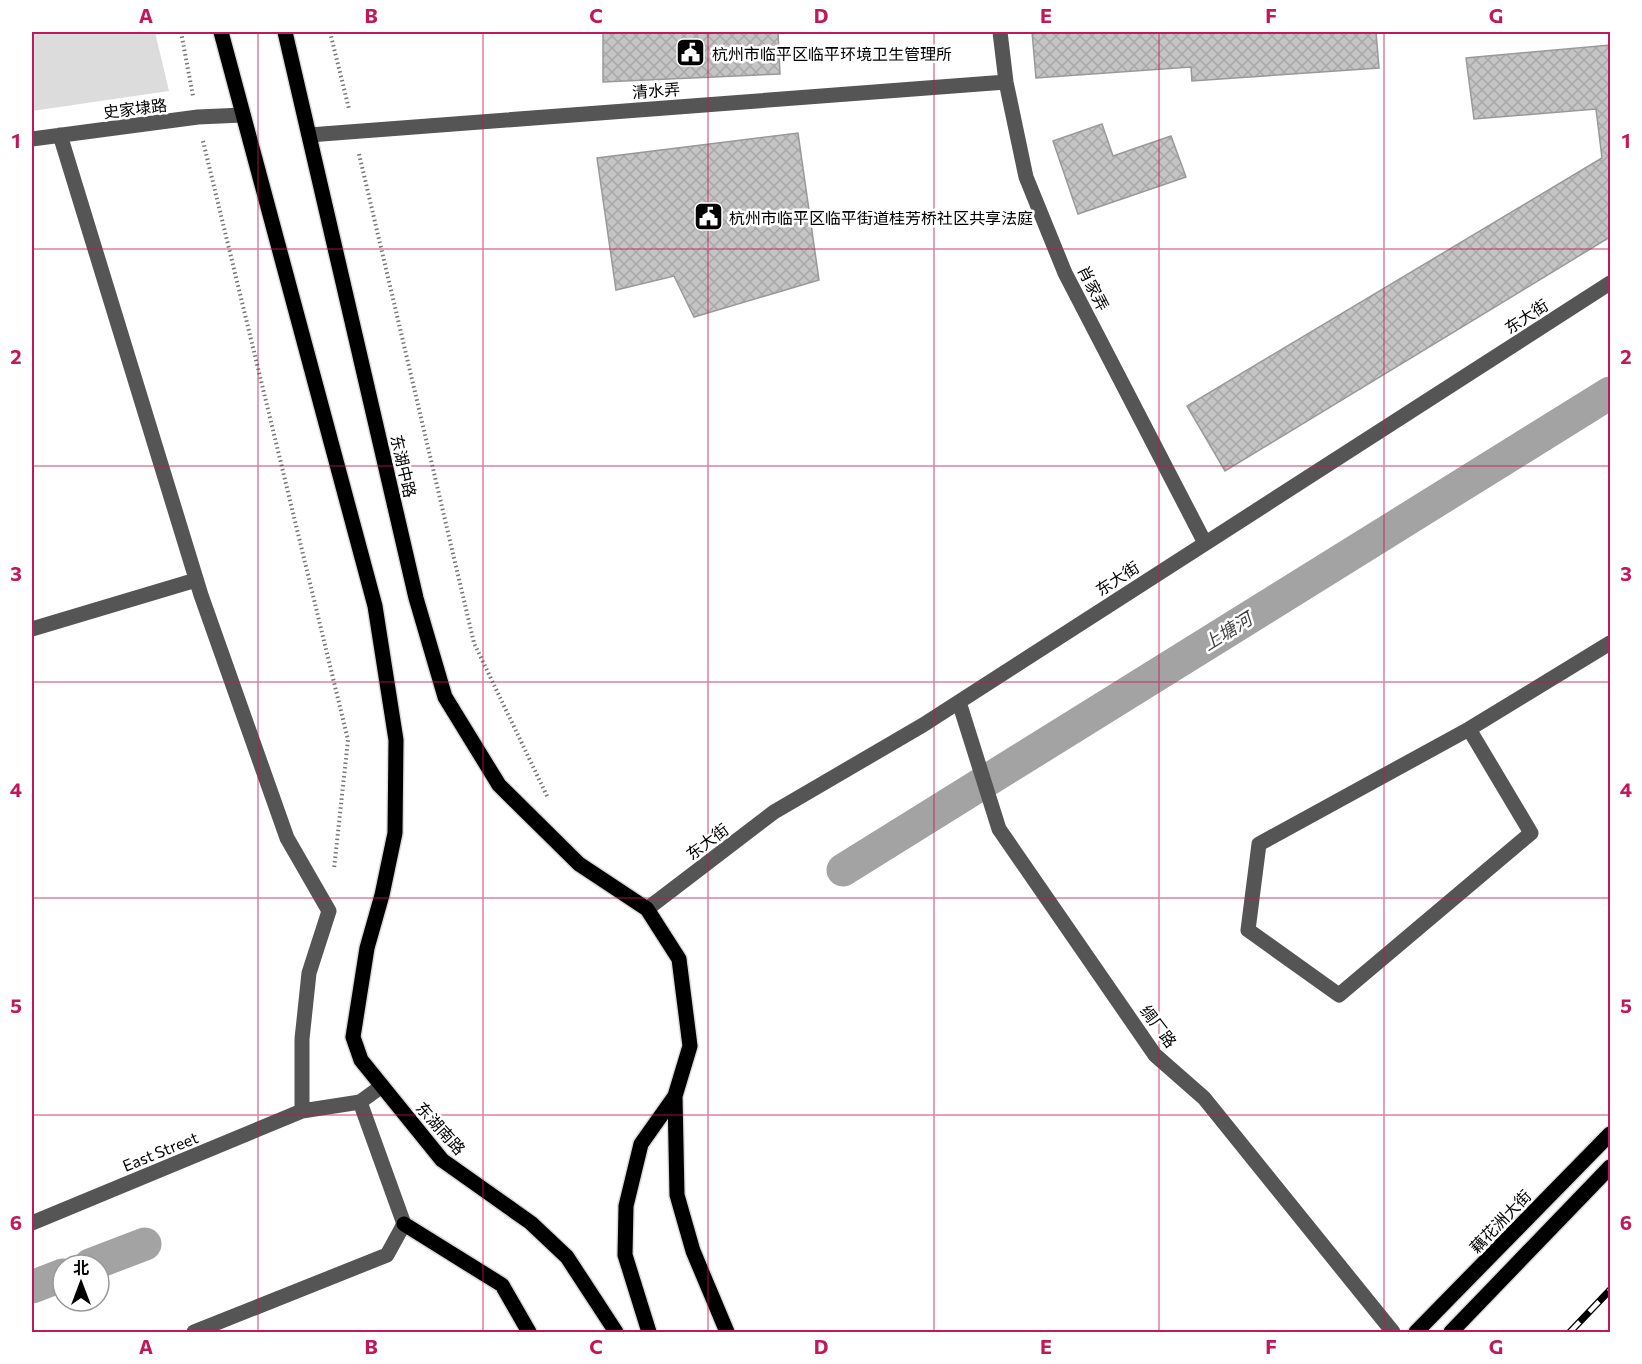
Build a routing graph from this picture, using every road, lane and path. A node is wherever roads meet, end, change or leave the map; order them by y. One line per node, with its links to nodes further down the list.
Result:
1 (181, 32): 8 (path)
2 (220, 32): 7 (main road)
3 (285, 32): 11 (main road, 东湖中路)
4 (330, 32): 9 (path)
5 (1000, 32): 6 (street, 肖家弄)
6 (1006, 82): 9 (street, 清水弄); 14 (street, 肖家弄)
7 (243, 115): 8 (street, 史家埭路); 23 (main road, 东湖南路)
8 (198, 117): 10 (street, 史家埭路); 22 (path)
9 (354, 131): 11 (street, 清水弄); 20 (path)
10 (60, 135): 12 (street, 史家埭路); 15 (street)
11 (309, 135): 21 (main road, 东湖中路)
12 (32, 139)
13 (1611, 283): 14 (street, 东大街)
14 (1205, 543): 18 (street, 东大街)
15 (196, 580): 16 (street); 22 (street)
16 (32, 629)
17 (1611, 643): 19 (street)
18 (959, 702): 21 (street, 东大街); 36 (street, 绸厂路)
19 (1469, 729): 19 (street)
20 (549, 801)
21 (647, 909): 24 (main road)
22 (329, 911): 26 (street)
23 (382, 1086): 25 (street); 32 (main road, 东湖南路)
24 (675, 1096): 31 (main road); 35 (main road)
25 (360, 1102): 26 (street, East Street); 30 (street)
26 (302, 1111): 29 (street, East Street)
27 (1611, 1134): 37 (main road, 藕花洲大街)
28 (1611, 1167): 38 (main road)
29 (32, 1223)
30 (404, 1224): 33 (street); 34 (main road)
31 (647, 1326)
32 (616, 1331)
33 (195, 1332)
34 (529, 1332)
35 (727, 1332)
36 (1393, 1332)
37 (1416, 1332)
38 (1451, 1332)

